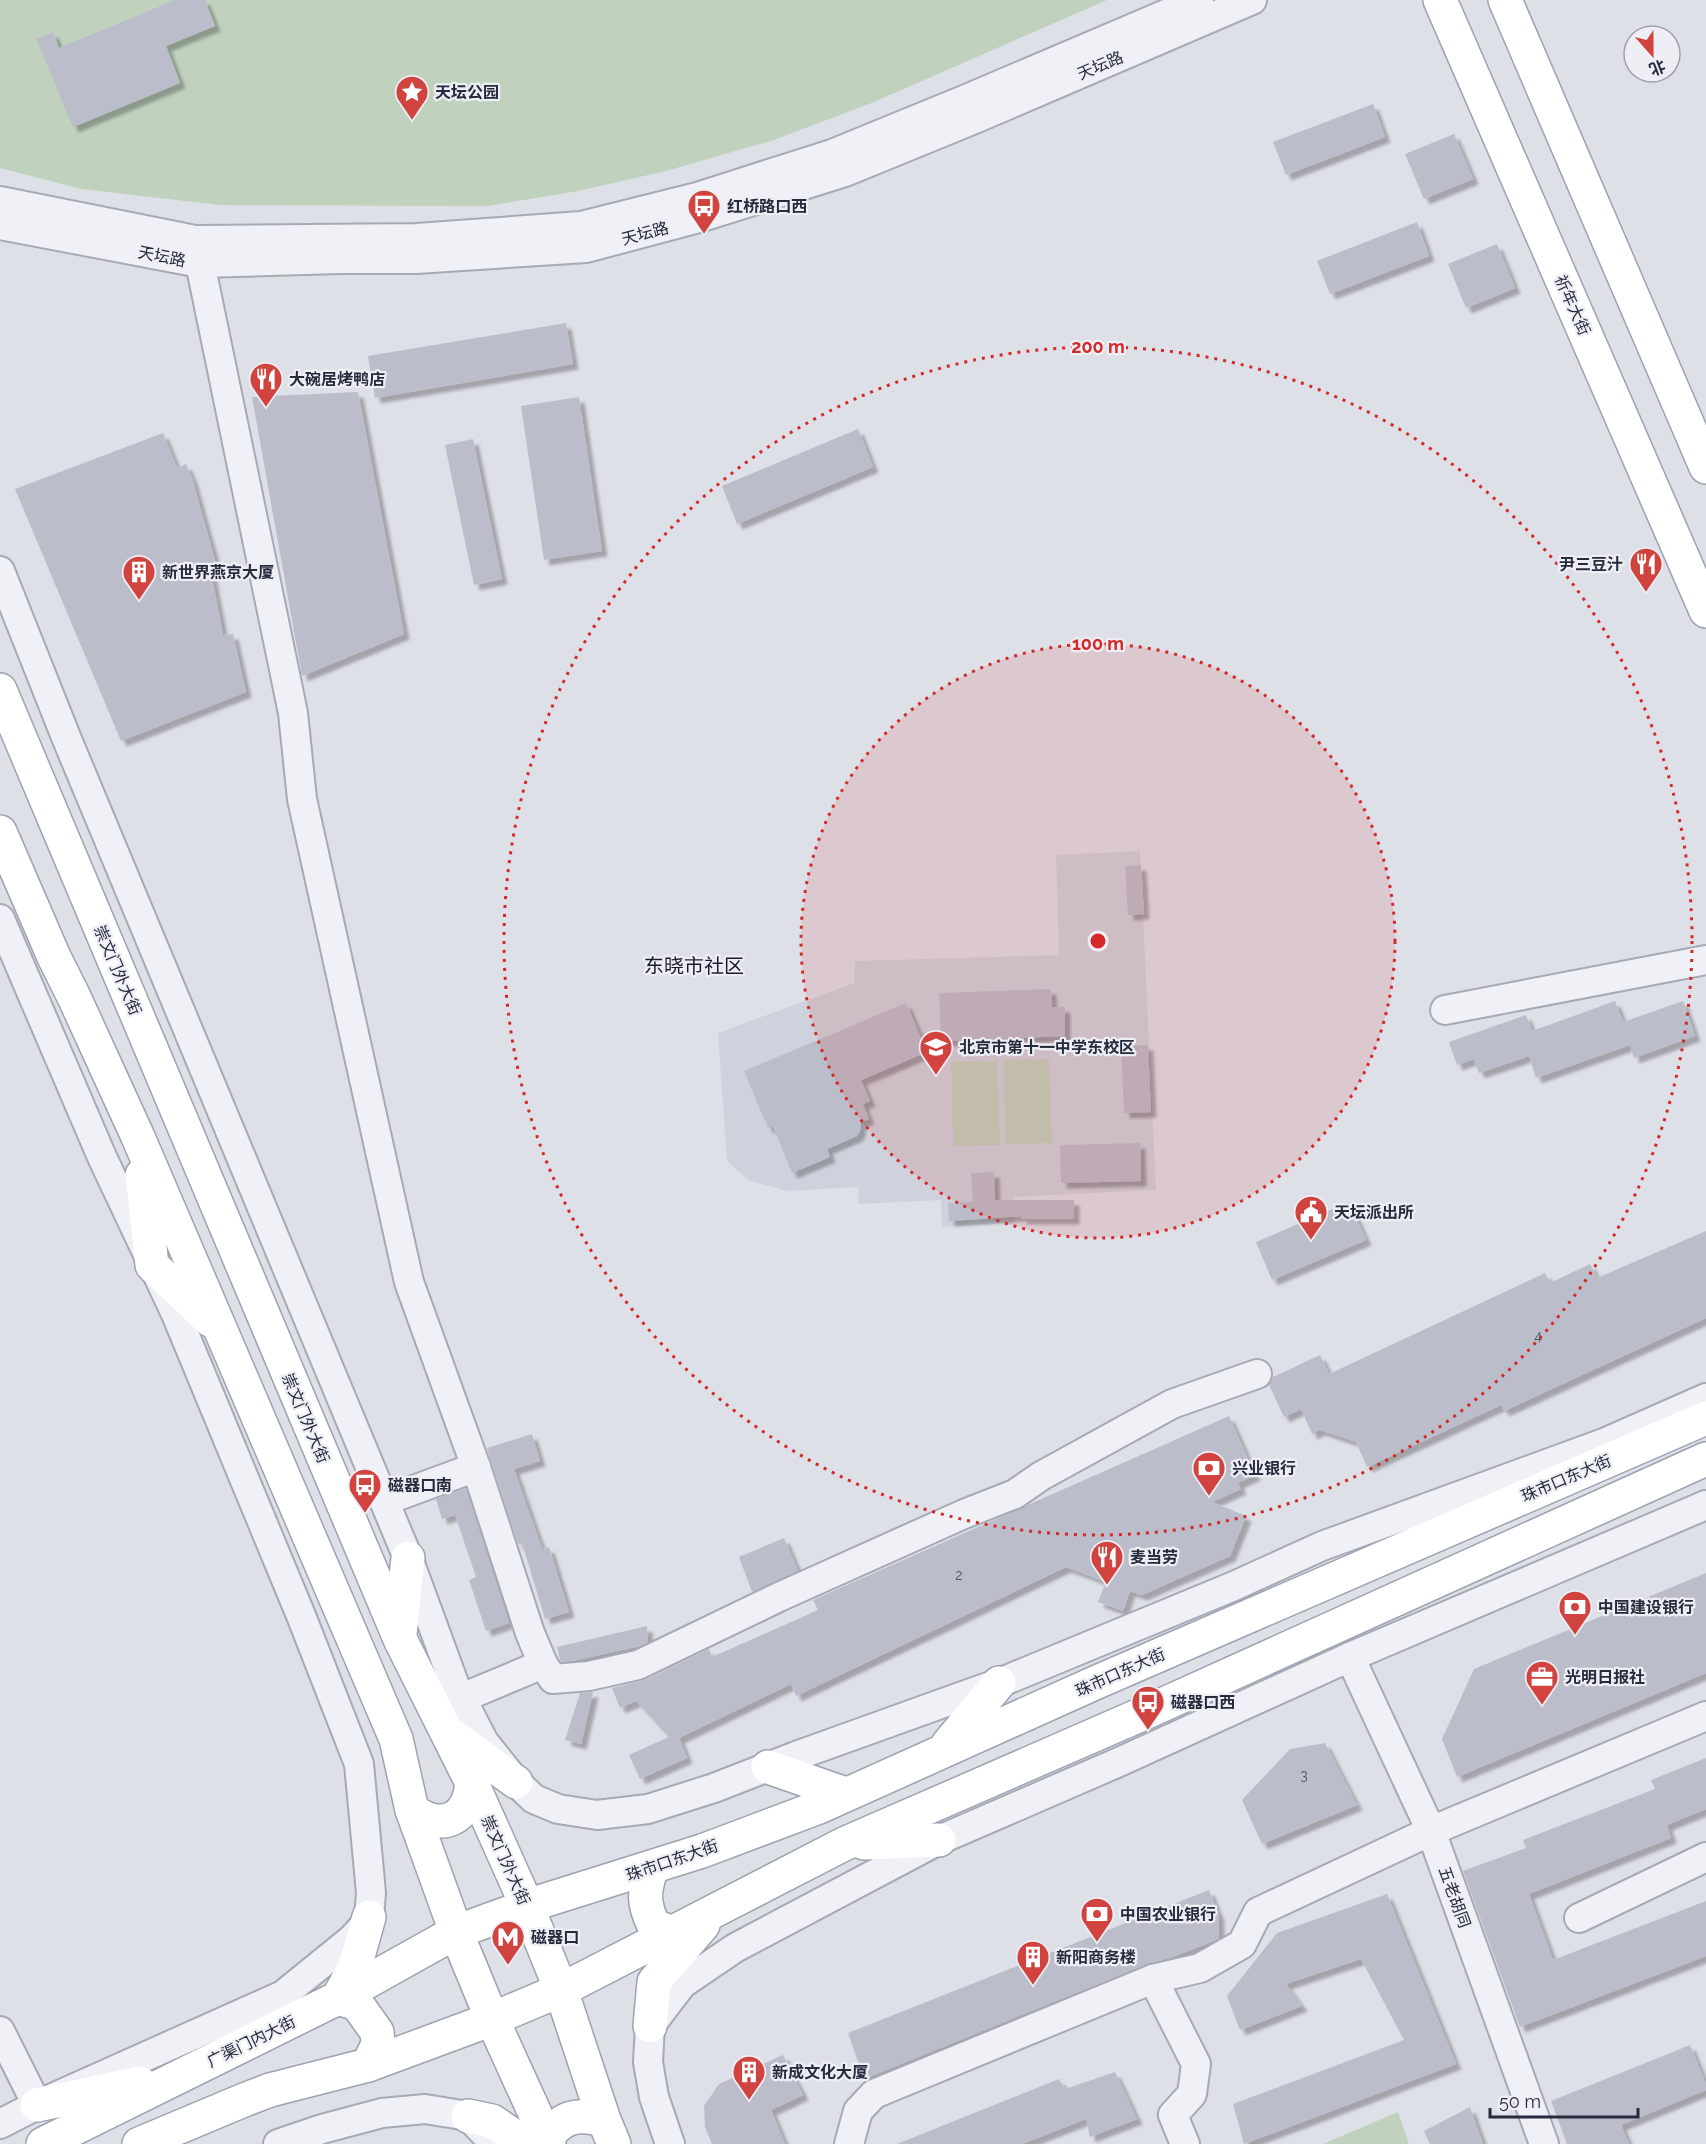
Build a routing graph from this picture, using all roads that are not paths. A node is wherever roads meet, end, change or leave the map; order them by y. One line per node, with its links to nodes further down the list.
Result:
1 (1199, 0): 5 (street, 天坛路)
2 (1252, 0): 7 (street, 天坛路)
3 (1440, 0): 10 (main road, 祈年大街)
4 (1505, 0): 8 (main road)
5 (0, 201)
6 (0, 225): 7 (street, 天坛路)
7 (200, 263): 25 (street)
8 (1706, 467)
9 (0, 571): 12 (street)
10 (1706, 611)
11 (0, 690): 13 (main road, 崇文门外大街)
12 (66, 737): 13 (street); 26 (street)
13 (24, 747): 29 (main road, 崇文门外大街)
14 (0, 832): 18 (main road)
15 (0, 919): 19 (street)
16 (1706, 960): 17 (street)
17 (1445, 1010)
18 (138, 1137): 19 (main road); 20 (main road)
19 (152, 1265): 20 (main road); 49 (street)
20 (219, 1328): 41 (main road)
21 (1257, 1374): 31 (street)
22 (1706, 1398): 32 (street, 珠市口东大街)
23 (1706, 1418): 36 (main road, 珠市口东大街)
24 (1706, 1459): 44 (main road)
25 (476, 1467): 26 (street); 31 (street)
26 (384, 1502): 28 (street)
27 (1706, 1505): 30 (street)
28 (408, 1558): 29 (main road); 33 (street, 珠市口东大街)
29 (400, 1639): 35 (main road, 崇文门外大街)
30 (1350, 1657): 42 (street, 五老胡同); 43 (street)
31 (543, 1664): 33 (street)
32 (999, 1683): 36 (main road); 37 (street, 珠市口东大街)
33 (462, 1698): 38 (street, 珠市口东大街)
34 (1706, 1716): 42 (street)
35 (445, 1731): 38 (main road); 39 (main road, 崇文门外大街)
36 (943, 1750): 40 (main road, 珠市口东大街)
37 (768, 1767): 38 (street, 珠市口东大街); 40 (main road)
38 (516, 1782)
39 (472, 1783): 41 (main road); 47 (main road, 崇文门外大街)
40 (846, 1794): 46 (main road, 珠市口东大街)
41 (412, 1810): 51 (main road)
42 (1431, 1831): 53 (street); 73 (street, 五老胡同)
43 (939, 1840): 44 (main road); 57 (street)
44 (844, 1844): 48 (main road)
45 (1706, 1857): 50 (street)
46 (651, 1868): 47 (main road, 珠市口东大街); 52 (main road)
47 (527, 1906): 51 (main road, 珠市口东大街); 54 (main road, 崇文门外大街)
48 (714, 1912): 52 (main road); 57 (main road)
49 (369, 1917): 55 (main road); 61 (street)
50 (1579, 1918)
51 (456, 1932): 55 (main road, 广渠门内大街); 56 (main road)
52 (673, 1933): 54 (main road)
53 (1153, 1979): 71 (street); 72 (street)
54 (561, 1990): 56 (main road); 64 (main road, 崇文门外大街)
55 (338, 1998): 59 (main road); 60 (main road, 广渠门内大街)
56 (492, 2019): 59 (main road); 66 (main road)
57 (650, 2026): 70 (street)
58 (0, 2031): 61 (street)
59 (368, 2065): 65 (main road)
60 (189, 2072): 61 (main road); 67 (main road, 广渠门内大街)
61 (37, 2105): 63 (street)
62 (468, 2116): 66 (main road); 68 (street); 69 (street)
63 (0, 2124)
64 (609, 2132): 66 (main road)
65 (145, 2142)
66 (540, 2142)
67 (43, 2144)
68 (278, 2144)
69 (495, 2144)
70 (670, 2144)
71 (849, 2144)
72 (1185, 2144)
73 (1544, 2144)

